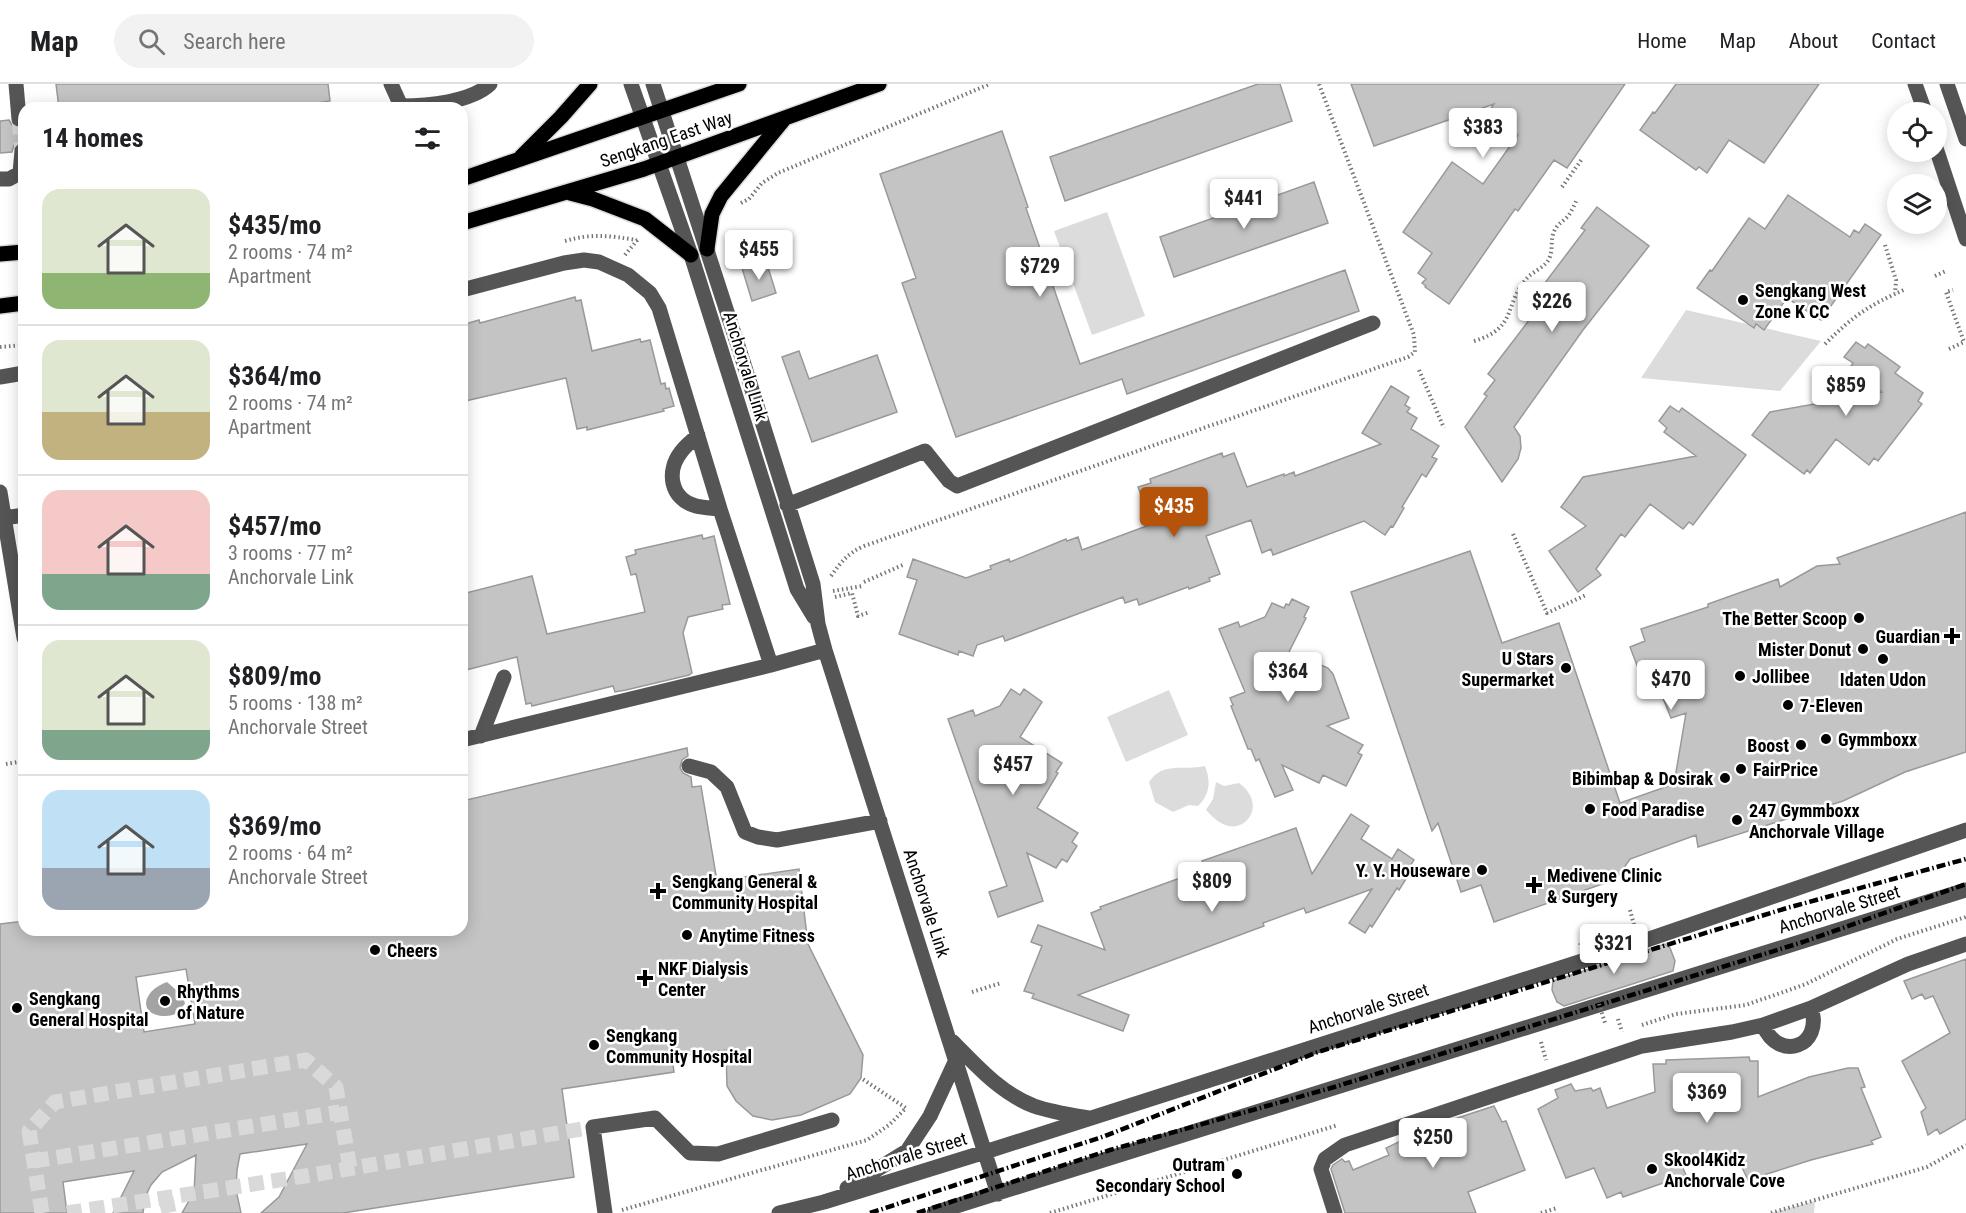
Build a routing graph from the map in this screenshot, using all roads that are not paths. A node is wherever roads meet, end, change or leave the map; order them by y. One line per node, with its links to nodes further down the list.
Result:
1 (16, 84): 14 (street)
2 (391, 84): 11 (street)
3 (490, 84): 12 (street)
4 (590, 84): 20 (main road)
5 (631, 84): 16 (street, Anchorvale Link)
6 (653, 84): 15 (street, Anchorvale Link)
7 (739, 84): 15 (main road, Sengkang East Way)
8 (879, 84): 17 (main road, Sengkang East Way)
9 (1916, 84): 13 (street)
10 (1947, 84): 18 (street)
11 (399, 102)
12 (442, 102)
13 (1922, 102)
14 (18, 107)
15 (662, 111): 16 (main road, Sengkang East Way); 19 (street, Anchorvale Link)
16 (642, 118): 20 (main road, Sengkang East Way); 22 (street, Anchorvale Link)
17 (785, 118): 19 (main road, Sengkang East Way); 29 (main road)
18 (1966, 139)
19 (676, 157): 22 (main road, Sengkang East Way); 29 (street, Anchorvale Link)
20 (516, 161): 24 (main road, Sengkang East Way)
21 (1941, 162): 28 (street)
22 (658, 164): 26 (main road, Sengkang East Way); 32 (street, Anchorvale Link)
23 (18, 174): 25 (street)
24 (468, 177)
25 (0, 179)
26 (568, 193): 27 (main road, Sengkang East Way); 32 (main road)
27 (468, 221)
28 (1966, 239)
29 (707, 249): 41 (street, Anchorvale Link)
30 (18, 252): 31 (main road)
31 (0, 254)
32 (691, 255): 46 (street, Anchorvale Link)
33 (468, 288): 39 (street)
34 (18, 304): 35 (main road)
35 (0, 306)
36 (1373, 323): 41 (street)
37 (18, 373): 38 (street)
38 (0, 377)
39 (698, 435): 42 (street); 42 (street)
40 (0, 492): 44 (street)
41 (787, 505): 46 (street, Anchorvale Link)
42 (720, 509): 48 (street)
43 (18, 516): 44 (street)
44 (4, 518): 45 (street)
45 (18, 568)
46 (818, 624): 47 (street, Anchorvale Link)
47 (825, 650): 48 (street); 53 (street, Anchorvale Link)
48 (771, 665): 50 (street)
49 (504, 677): 50 (street)
50 (481, 736): 51 (street)
51 (468, 739)
52 (689, 766): 53 (street)
53 (880, 821): 59 (street, Anchorvale Link)
54 (1966, 830): 61 (street, Anchorvale Street)
55 (1966, 890): 64 (street, Anchorvale Street)
56 (1966, 944): 57 (street)
57 (1811, 1008): 58 (street); 58 (street)
58 (1763, 1025): 69 (street)
59 (950, 1039): 60 (street, Anchorvale Link); 61 (street)
60 (956, 1060): 63 (street, Anchorvale Link); 65 (street)
61 (1091, 1118): 63 (street, Anchorvale Street)
62 (832, 1120): 66 (street)
63 (985, 1152): 64 (street, Anchorvale Link); 65 (street, Anchorvale Street)
64 (998, 1194): 68 (street, Anchorvale Street)
65 (824, 1202): 67 (street, Anchorvale Street)
66 (605, 1213)
67 (779, 1213)
68 (934, 1213)
69 (1335, 1213)

